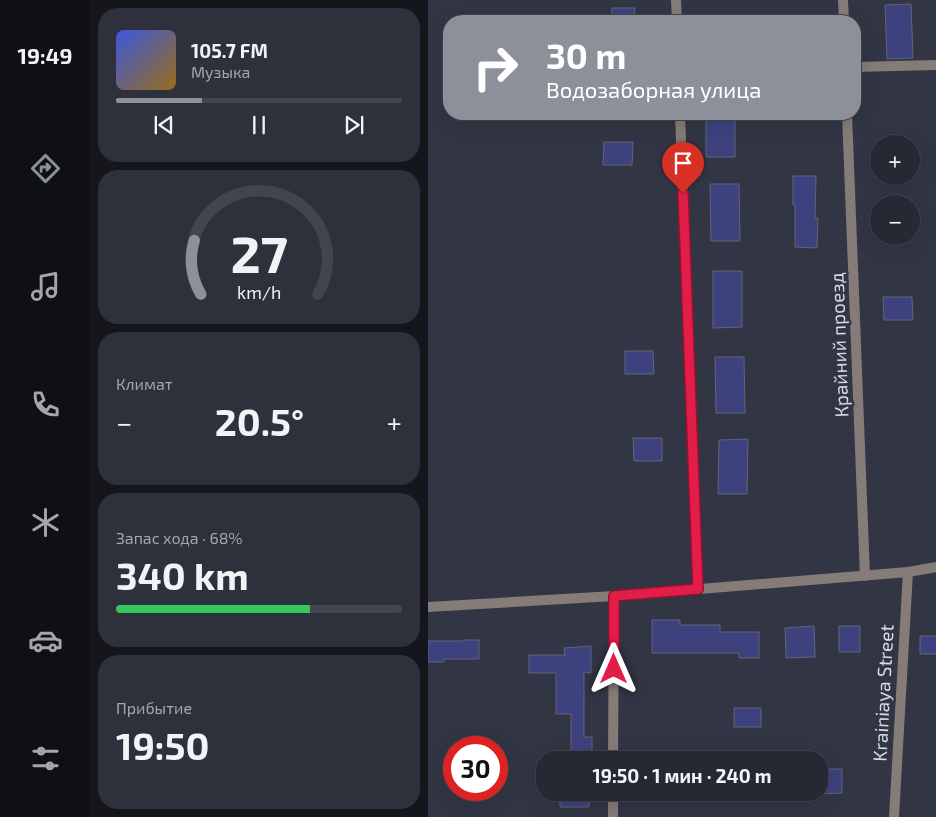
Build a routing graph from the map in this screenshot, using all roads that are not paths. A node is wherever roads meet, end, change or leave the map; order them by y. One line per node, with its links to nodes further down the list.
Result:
1 (676, 0): 3 (street)
2 (843, 0): 4 (street)
3 (677, 15)
4 (844, 15)
5 (936, 65): 6 (street)
6 (861, 67)
7 (680, 120): 12 (street)
8 (848, 120): 11 (street, Крайний проезд)
9 (936, 567): 10 (street)
10 (908, 572): 11 (street); 18 (street, Krainiaya Street)
11 (865, 576): 12 (street)
12 (698, 589): 13 (street)
13 (614, 596): 14 (street); 15 (street)
14 (428, 607)
15 (613, 751)
16 (613, 801): 17 (street)
17 (613, 817)
18 (894, 817)

